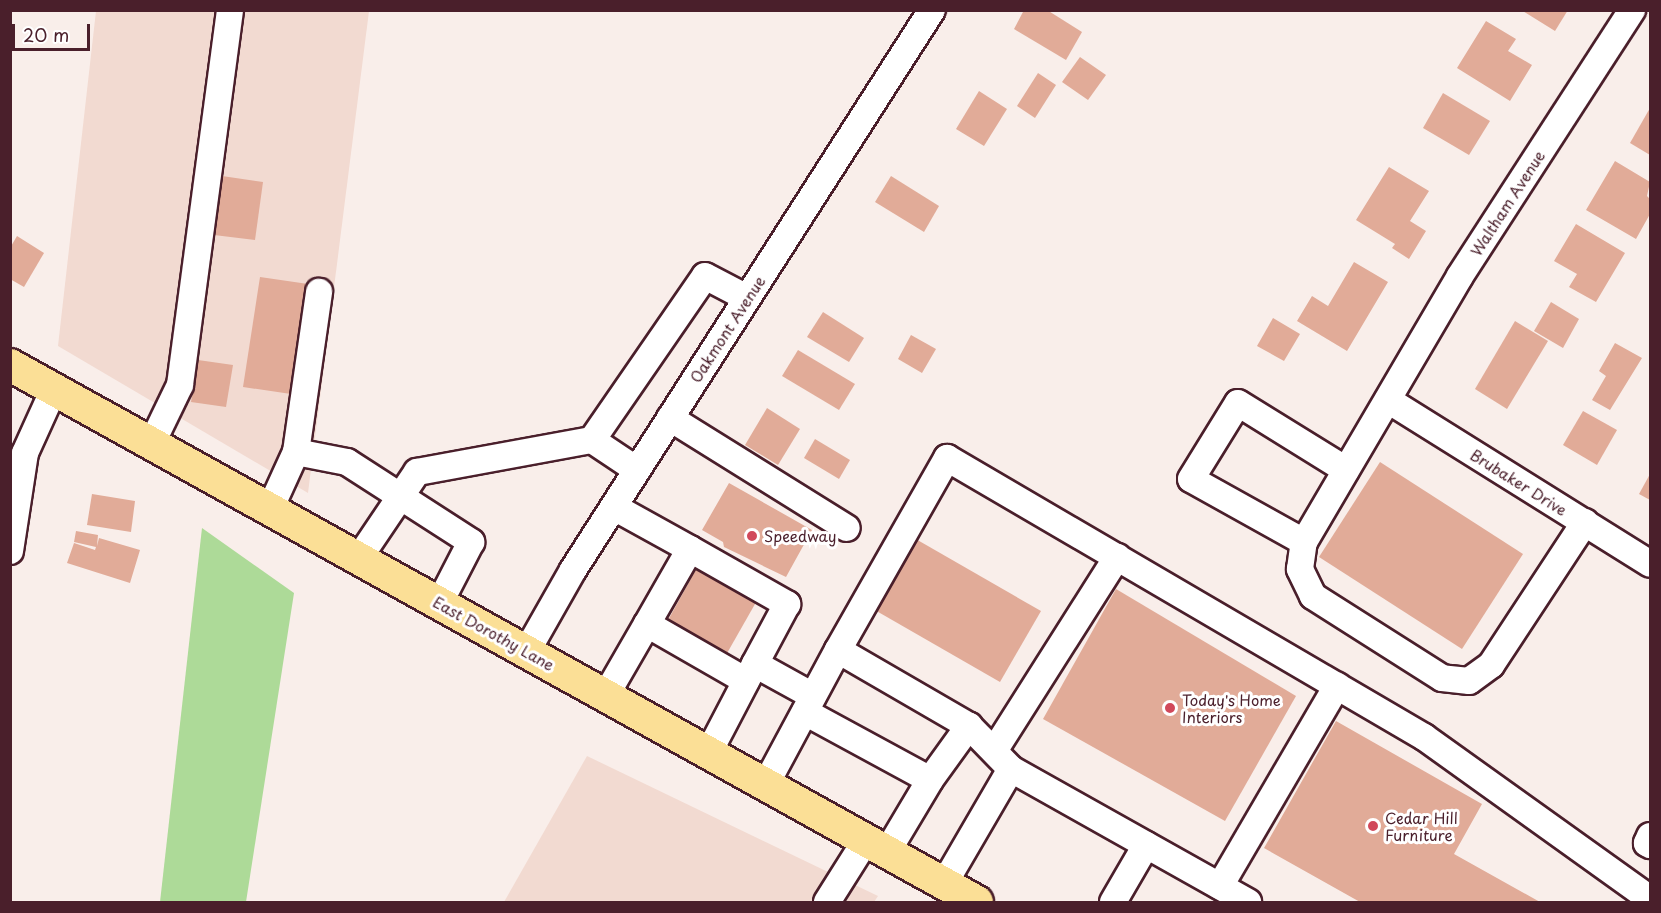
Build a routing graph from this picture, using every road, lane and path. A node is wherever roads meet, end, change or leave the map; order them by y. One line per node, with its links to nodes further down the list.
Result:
1 (230, 10): 13 (street)
2 (932, 10): 7 (street, Oakmont Avenue)
3 (1632, 10): 10 (street, Waltham Avenue)
4 (1642, 10): 5 (street)
5 (1650, 16)
6 (319, 292): 14 (street)
7 (747, 298): 11 (street, Oakmont Avenue); 12 (street)
8 (10, 364): 9 (main road, East Dorothy Lane)
9 (54, 389): 13 (main road, East Dorothy Lane); 24 (street)
10 (1388, 400): 16 (street, Waltham Avenue); 20 (street, Brubaker Drive)
11 (670, 418): 15 (street, Oakmont Avenue); 21 (street)
12 (592, 440): 15 (street); 17 (street)
13 (152, 443): 19 (main road, East Dorothy Lane)
14 (296, 452): 17 (street); 19 (street)
15 (637, 470): 18 (street, Oakmont Avenue)
16 (1346, 470): 22 (street, Waltham Avenue); 22 (street)
17 (396, 497): 26 (street); 28 (street)
18 (614, 507): 23 (street); 31 (street, Oakmont Avenue)
19 (270, 509): 26 (main road, East Dorothy Lane)
20 (1585, 522): 22 (street); 27 (street, Brubaker Drive)
21 (847, 528)
22 (1304, 542)
23 (690, 549): 29 (street); 32 (street)
24 (10, 551)
25 (1117, 557): 30 (street); 33 (street); 38 (street)
26 (359, 558): 28 (main road, East Dorothy Lane)
27 (1650, 564)
28 (440, 602): 31 (main road, East Dorothy Lane)
29 (647, 624): 32 (street); 34 (street)
30 (838, 650): 35 (street); 36 (street)
31 (527, 651): 34 (main road, East Dorothy Lane)
32 (751, 673): 35 (street); 37 (street)
33 (1337, 686): 46 (street); 47 (street)
34 (606, 695): 37 (main road, East Dorothy Lane)
35 (809, 704): 39 (street); 40 (street)
36 (969, 726): 38 (street); 39 (street)
37 (709, 752): 40 (main road, East Dorothy Lane)
38 (1002, 760): 42 (street); 45 (street)
39 (930, 780): 44 (street)
40 (766, 784): 44 (main road, East Dorothy Lane)
41 (1650, 836): 43 (street)
42 (1146, 845): 46 (street); 50 (street)
43 (1650, 845)
44 (876, 846): 45 (main road, East Dorothy Lane); 48 (street)
45 (944, 884): 49 (main road, East Dorothy Lane)
46 (1220, 886): 51 (street)
47 (1650, 899)
48 (827, 903)
49 (977, 903)
50 (1113, 903)
51 (1248, 903)

